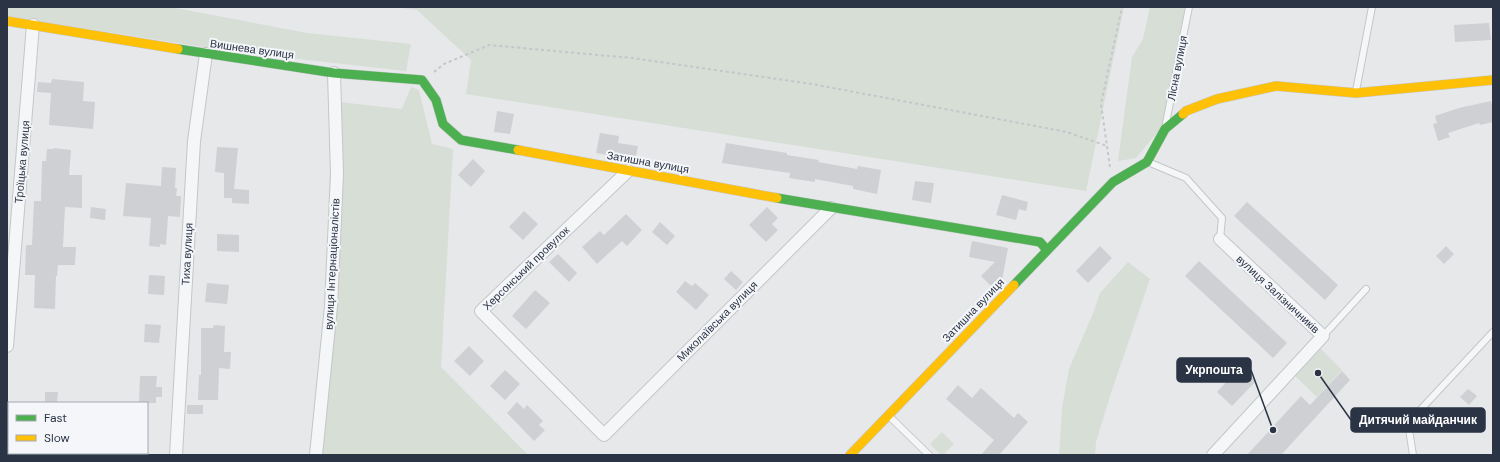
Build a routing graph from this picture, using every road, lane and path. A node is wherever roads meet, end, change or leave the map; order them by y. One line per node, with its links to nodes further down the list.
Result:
1 (1122, 7): 12 (path)
2 (1188, 7): 11 (lane, Лісна вулиця)
3 (1372, 7): 10 (lane)
4 (7, 21): 5 (street, Вишнева вулиця)
5 (33, 25): 6 (street, Вишнева вулиця); 22 (street, Троїцька вулиця)
6 (206, 54): 7 (street, Вишнева вулиця); 26 (street, Тиха вулиця)
7 (334, 73): 8 (street, Вишнева вулиця); 27 (street, вулиця Інтернаціоналістів)
8 (422, 80): 12 (path); 14 (street, Затишна вулиця)
9 (1493, 80): 10 (street)
10 (1356, 93): 11 (street)
11 (1165, 129): 13 (street)
12 (1107, 146): 15 (path)
13 (1146, 162): 15 (street, Затишна вулиця); 17 (lane)
14 (628, 171): 16 (street, Затишна вулиця); 24 (street, Херсонський провулок)
15 (1113, 182): 18 (street, Затишна вулиця)
16 (831, 208): 18 (street, Затишна вулиця); 24 (street, Миколаївська вулиця)
17 (1220, 240): 21 (street, вулиця Залізничників)
18 (1047, 250): 23 (street, Затишна вулиця)
19 (1366, 289): 21 (lane)
20 (1493, 332): 30 (lane)
21 (1323, 336): 25 (street, вулиця Залізничників)
22 (7, 346)
23 (889, 416): 28 (street, Затишна вулиця); 29 (lane)
24 (604, 435)
25 (1217, 454)
26 (176, 455)
27 (316, 455)
28 (850, 455)
29 (929, 455)
30 (1413, 455)

